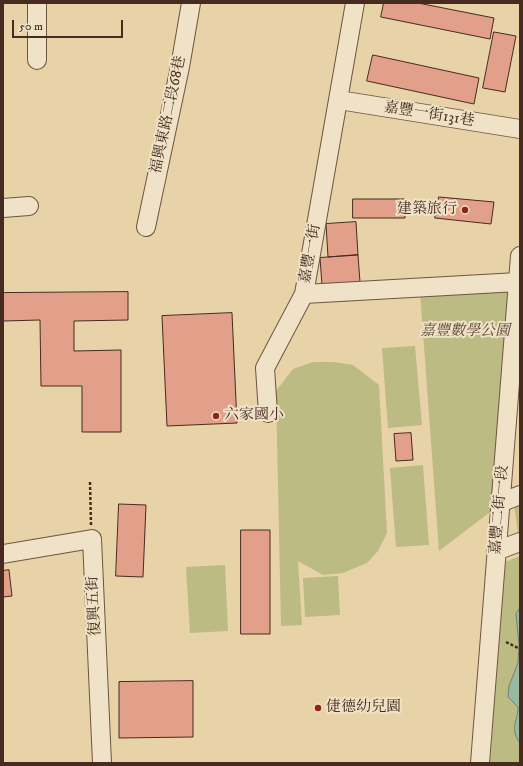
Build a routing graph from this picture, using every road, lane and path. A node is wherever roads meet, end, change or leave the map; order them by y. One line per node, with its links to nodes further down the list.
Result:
1 (36, 3): 4 (street)
2 (191, 3): 9 (street, 福興東路二段68巷)
3 (355, 3): 5 (street, 嘉豐一街)
4 (37, 60)
5 (339, 100): 6 (street, 嘉豐一街131巷); 12 (street, 嘉豐一街)
6 (520, 129)
7 (29, 206): 8 (street)
8 (3, 208)
9 (146, 227)
10 (520, 256): 11 (street, 嘉豐二街一段)
11 (518, 282): 12 (street, 嘉豐一街); 16 (street, 嘉豐二街一段)
12 (304, 294): 13 (street)
13 (268, 413)
14 (90, 482): 17 (path)
15 (520, 495): 16 (street)
16 (500, 503): 19 (street, 嘉豐二街一段)
17 (92, 539): 20 (street); 23 (street, 復興五街)
18 (520, 542): 19 (street)
19 (496, 551): 24 (street, 嘉豐二街一段)
20 (3, 554)
21 (506, 642): 22 (path)
22 (520, 649)
23 (102, 763)
24 (480, 763)

